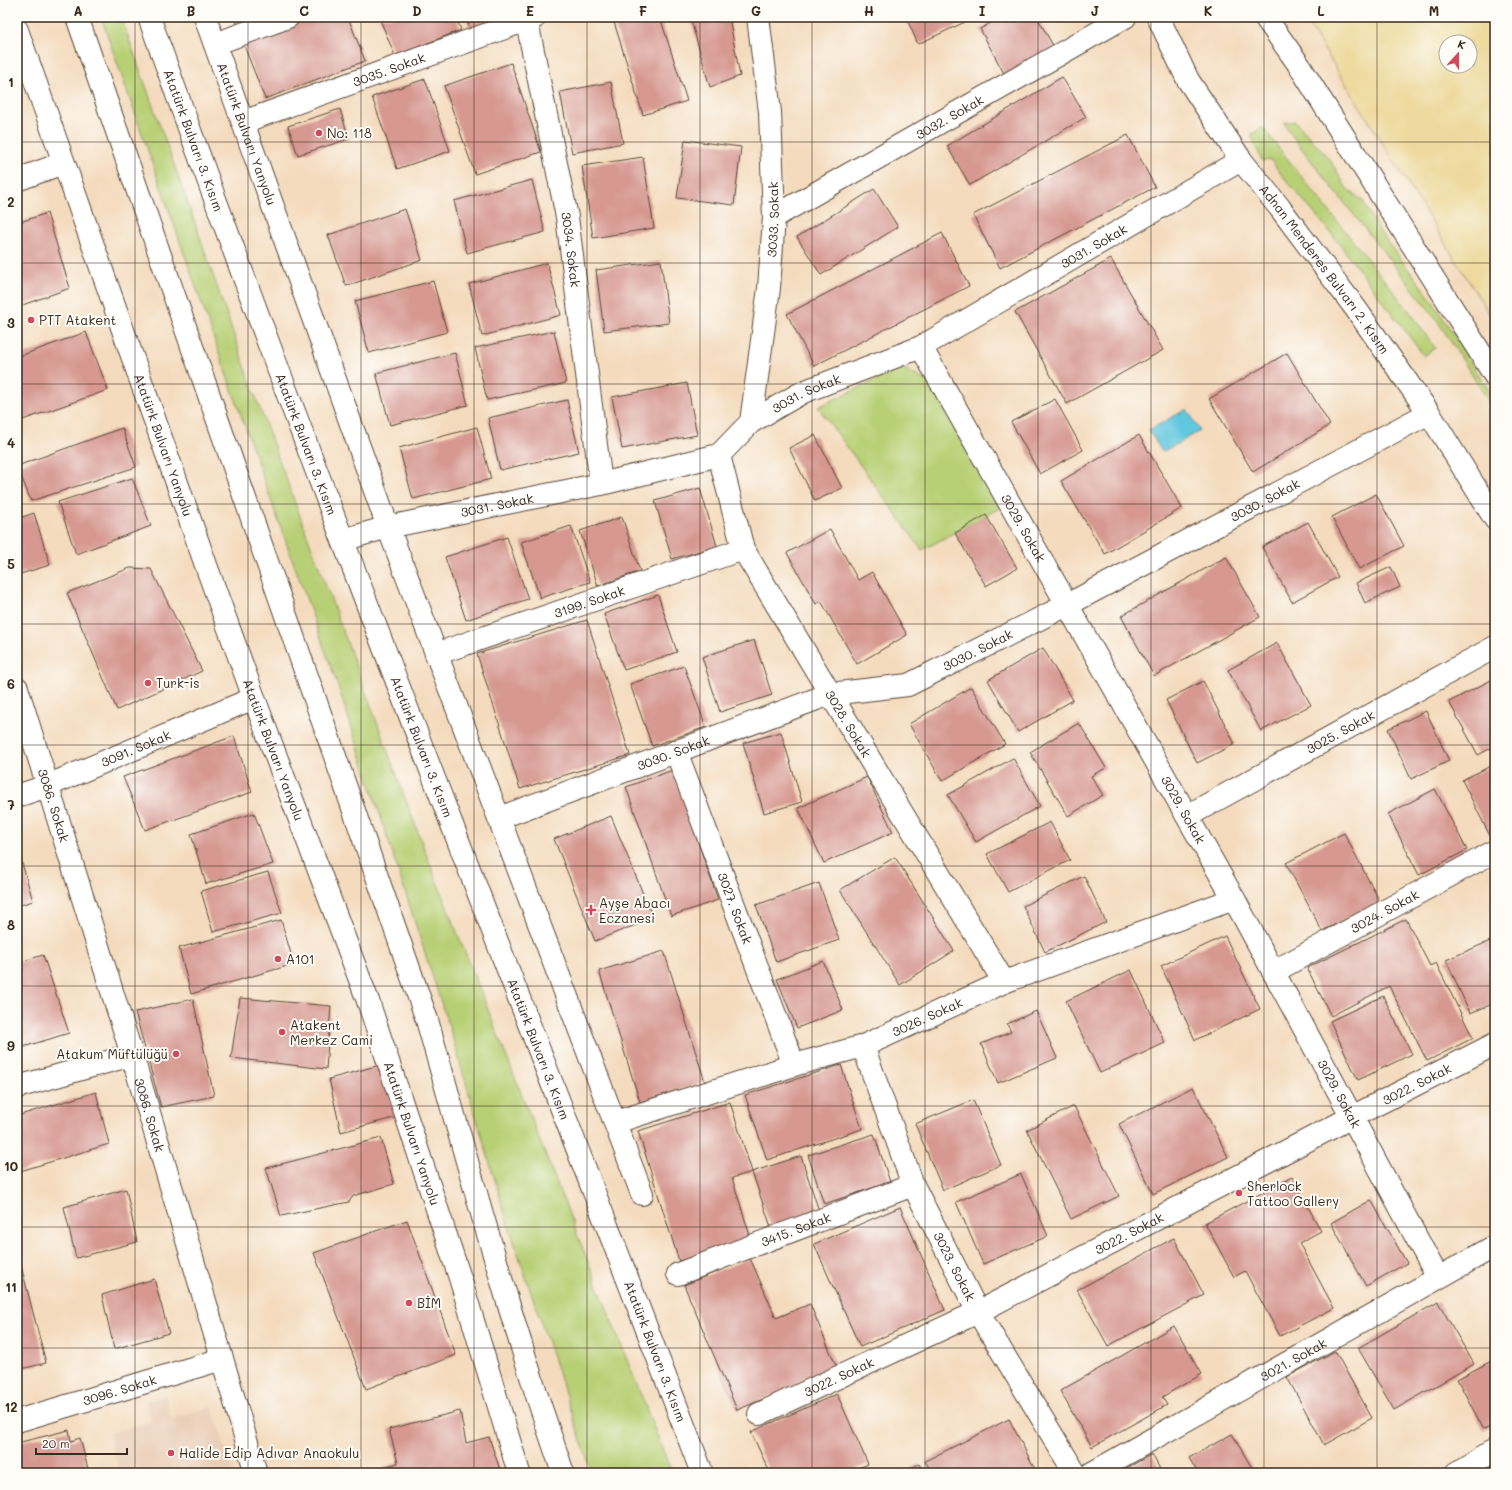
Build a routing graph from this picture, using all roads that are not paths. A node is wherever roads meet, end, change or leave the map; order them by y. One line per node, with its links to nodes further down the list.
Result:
1 (77, 17): 61 (main road)
2 (149, 17): 25 (main road, Atatürk Bulvarı 3. Kısım)
3 (205, 17): 11 (main road, Atatürk Bulvarı Yanyolu)
4 (288, 17): 11 (main road)
5 (758, 17): 16 (main road, 3033. Sokak)
6 (1125, 17): 16 (main road, 3032. Sokak)
7 (1158, 17): 13 (main road, Adnan Menderes Bulvarı 2. Kısım)
8 (1265, 17): 18 (main road)
9 (529, 18): 12 (main road, 3035. Sokak); 22 (main road, 3034. Sokak)
10 (17, 30): 14 (main road, Atatürk Bulvarı Yanyolu)
11 (214, 44): 12 (main road, Atatürk Bulvarı Yanyolu)
12 (243, 122): 24 (main road, Atatürk Bulvarı Yanyolu)
13 (1241, 160): 17 (main road, 3031. Sokak); 19 (main road, Adnan Menderes Bulvarı 2. Kısım)
14 (63, 163): 15 (main road); 32 (main road, Atatürk Bulvarı Yanyolu)
15 (17, 180)
16 (774, 217): 20 (main road, 3033. Sokak)
17 (921, 347): 20 (main road, 3031. Sokak); 27 (main road, 3029. Sokak)
18 (1495, 376)
19 (1429, 413): 23 (main road, Adnan Menderes Bulvarı 2. Kısım); 27 (main road, 3030. Sokak)
20 (751, 422): 21 (main road, 3031. Sokak)
21 (719, 455): 22 (main road, 3031. Sokak); 26 (main road, 3028. Sokak)
22 (601, 484): 24 (main road, 3031. Sokak)
23 (1495, 519)
24 (388, 527): 25 (main road, 3031. Sokak); 29 (main road, Atatürk Bulvarı Yanyolu)
25 (342, 540): 62 (main road, Atatürk Bulvarı 3. Kısım)
26 (743, 549): 29 (main road, 3199. Sokak); 31 (main road, 3028. Sokak)
27 (1067, 605): 31 (main road, 3030. Sokak); 36 (main road, 3029. Sokak)
28 (1495, 648): 36 (main road, 3025. Sokak)
29 (436, 654): 37 (main road, Atatürk Bulvarı Yanyolu)
30 (17, 688): 34 (main road, 3086. Sokak)
31 (830, 694): 33 (main road, 3030. Sokak); 41 (main road, 3028. Sokak)
32 (254, 698): 34 (main road, 3091. Sokak); 60 (main road, Atatürk Bulvarı Yanyolu)
33 (676, 751): 37 (main road, 3030. Sokak); 45 (main road, 3027. Sokak)
34 (47, 786): 35 (main road, 3091. Sokak); 44 (main road, 3086. Sokak)
35 (17, 796)
36 (1187, 816): 39 (main road, 3029. Sokak)
37 (499, 818): 48 (main road, Atatürk Bulvarı Yanyolu)
38 (1495, 851): 40 (main road, 3024. Sokak)
39 (1234, 899): 40 (main road, 3029. Sokak); 41 (main road, 3026. Sokak)
40 (1273, 972): 47 (main road, 3029. Sokak)
41 (1004, 982): 43 (main road, 3026. Sokak)
42 (1495, 1044): 47 (main road, 3022. Sokak)
43 (863, 1046): 45 (main road, 3026. Sokak); 49 (main road, 3023. Sokak)
44 (132, 1055): 46 (main road); 55 (main road, 3086. Sokak)
45 (794, 1064): 48 (main road, 3026. Sokak)
46 (17, 1087)
47 (1352, 1117): 53 (main road, 3029. Sokak); 54 (main road, 3022. Sokak)
48 (616, 1122): 50 (main road, Atatürk Bulvarı Yanyolu)
49 (913, 1185): 52 (main road, 3415. Sokak); 54 (main road, 3023. Sokak)
50 (642, 1194)
51 (1495, 1246): 53 (main road, 3021. Sokak)
52 (678, 1274)
53 (1438, 1278): 64 (main road, 3021. Sokak)
54 (978, 1312): 56 (main road, 3022. Sokak); 63 (main road, 3023. Sokak)
55 (222, 1359): 57 (main road, 3096. Sokak); 59 (main road, 3086. Sokak)
56 (759, 1414)
57 (17, 1421)
58 (1495, 1450): 65 (main road)
59 (256, 1473)
60 (519, 1473)
61 (563, 1473)
62 (702, 1473)
63 (1075, 1473)
64 (1092, 1473)
65 (1457, 1473)

